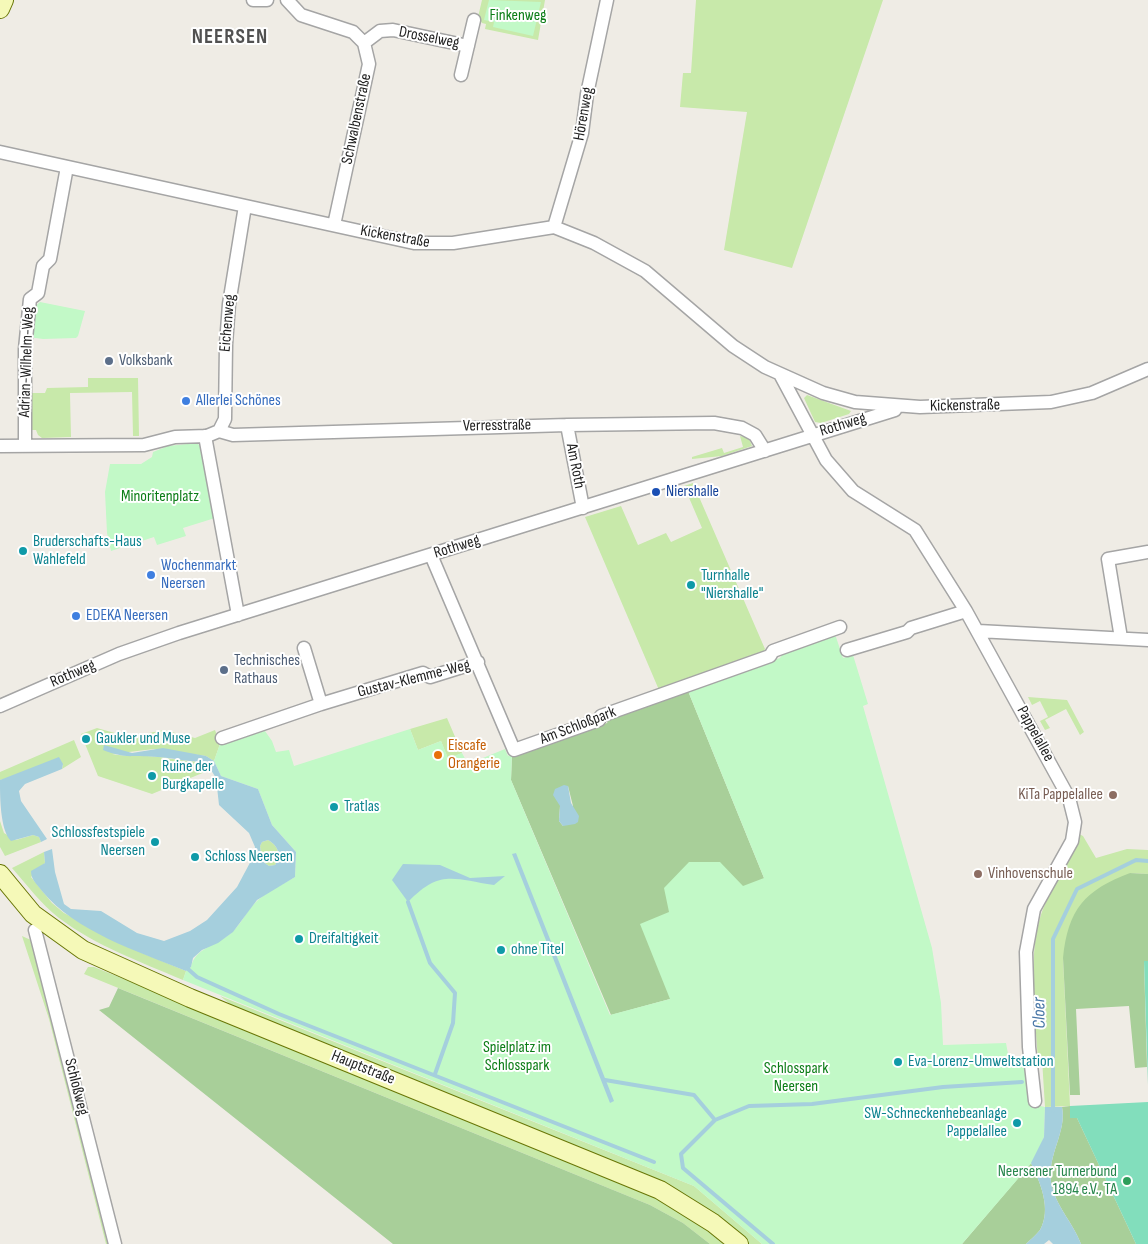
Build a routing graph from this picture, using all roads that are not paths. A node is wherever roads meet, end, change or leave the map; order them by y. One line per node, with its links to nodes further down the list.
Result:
1 (4, 0): 6 (street)
2 (253, 0): 3 (street)
3 (267, 0)
4 (287, 0): 8 (street)
5 (607, 0): 15 (street, Hörenweg)
6 (0, 9)
7 (474, 20): 9 (street, Drosselweg)
8 (364, 43): 9 (street, Drosselweg); 14 (street, Schwalbenstraße)
9 (468, 46): 10 (street, Drosselweg)
10 (461, 75)
11 (0, 152): 12 (street, Kickenstraße)
12 (67, 167): 13 (street, Kickenstraße); 23 (street, Adrian-Wilhelm-Weg)
13 (245, 206): 14 (street, Kickenstraße); 20 (street, Eichenweg)
14 (334, 225): 15 (street, Kickenstraße)
15 (554, 227): 17 (street, Kickenstraße)
16 (1148, 369): 18 (street, Kickenstraße)
17 (782, 376): 18 (street, Kickenstraße); 21 (street)
18 (920, 407): 21 (street, Rothweg)
19 (567, 425): 20 (street, Verresstraße); 24 (street, Verresstraße); 25 (street, Am Roth)
20 (212, 434): 23 (street); 29 (street, Eichenweg)
21 (813, 435): 24 (street, Rothweg); 28 (street, Pappelallee)
22 (0, 446): 23 (street)
23 (25, 446)
24 (765, 451): 25 (street, Rothweg)
25 (583, 508): 27 (street, Rothweg)
26 (1148, 552): 32 (street)
27 (431, 555): 29 (street, Rothweg); 36 (street, Am Schloßpark)
28 (966, 611): 31 (street, Pappelallee); 35 (street)
29 (238, 614): 38 (street, Rothweg)
30 (840, 627): 36 (street, Am Schloßpark)
31 (978, 632): 32 (street); 42 (street, Pappelallee)
32 (1121, 638): 33 (street)
33 (1148, 640)
34 (304, 648): 37 (street)
35 (847, 650)
36 (478, 662): 37 (street, Gustav-Klemme-Weg)
37 (321, 704): 39 (street, Gustav-Klemme-Weg)
38 (0, 706)
39 (222, 738)
40 (0, 874): 44 (street, Hauptstraße)
41 (35, 930): 43 (street, Schloßweg)
42 (1035, 1101)
43 (115, 1244)
44 (739, 1244)

